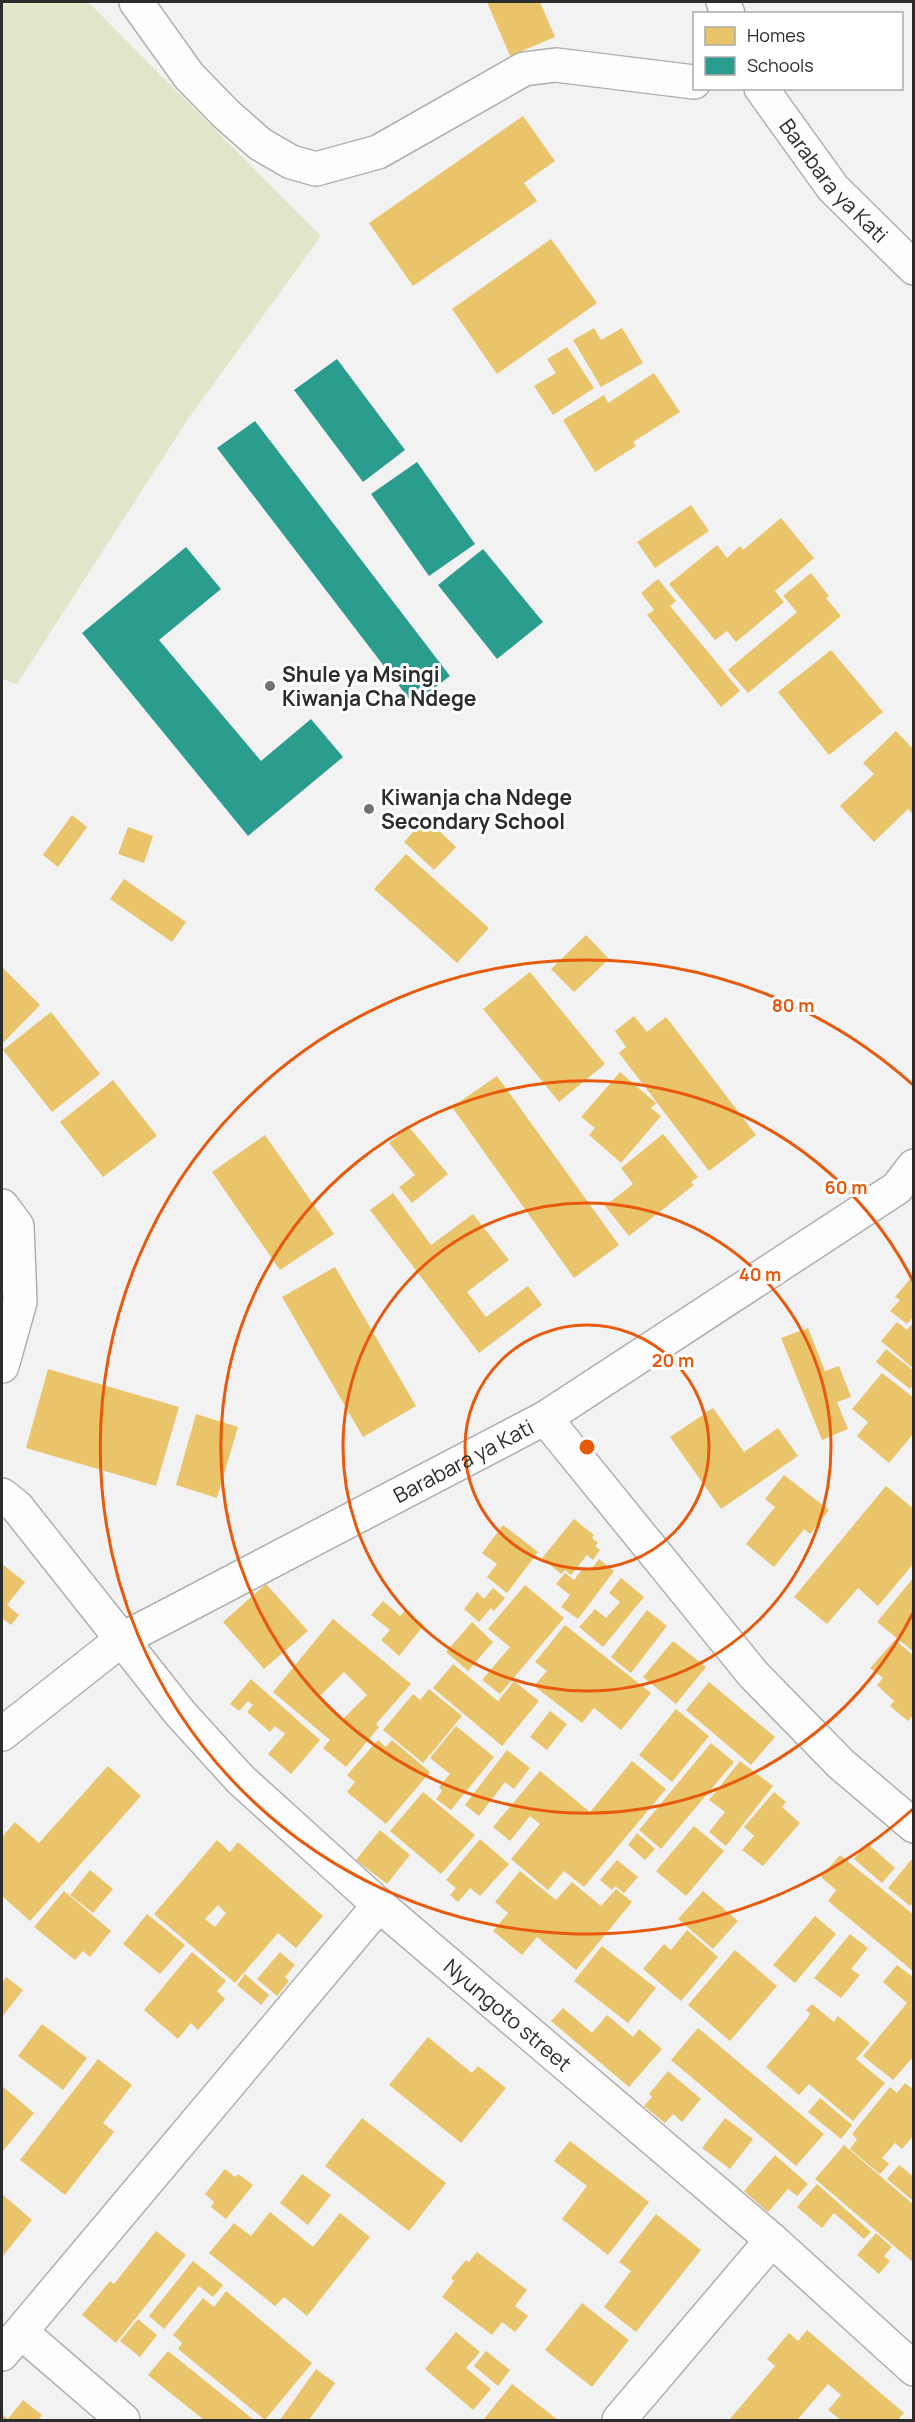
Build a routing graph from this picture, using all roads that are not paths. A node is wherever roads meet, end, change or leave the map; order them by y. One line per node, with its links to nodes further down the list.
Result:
1 (136, 2): 2 (street)
2 (693, 82)
3 (761, 90): 4 (street, Barabara ya Kati)
4 (914, 268)
5 (908, 1186): 8 (street, Barabara ya Kati)
6 (2, 1206): 7 (street)
7 (2, 1366)
8 (545, 1418): 10 (street, Barabara ya Kati); 12 (street)
9 (2, 1495): 10 (street, Nyungoto street)
10 (121, 1640): 11 (street, Barabara ya Kati); 13 (street, Nyungoto street)
11 (2, 1734)
12 (914, 1826)
13 (379, 1905): 14 (street, Nyungoto street); 15 (street)
14 (772, 2240): 16 (street, Nyungoto street); 18 (street)
15 (11, 2343): 17 (street)
16 (914, 2369)
17 (123, 2421)
18 (619, 2421)

